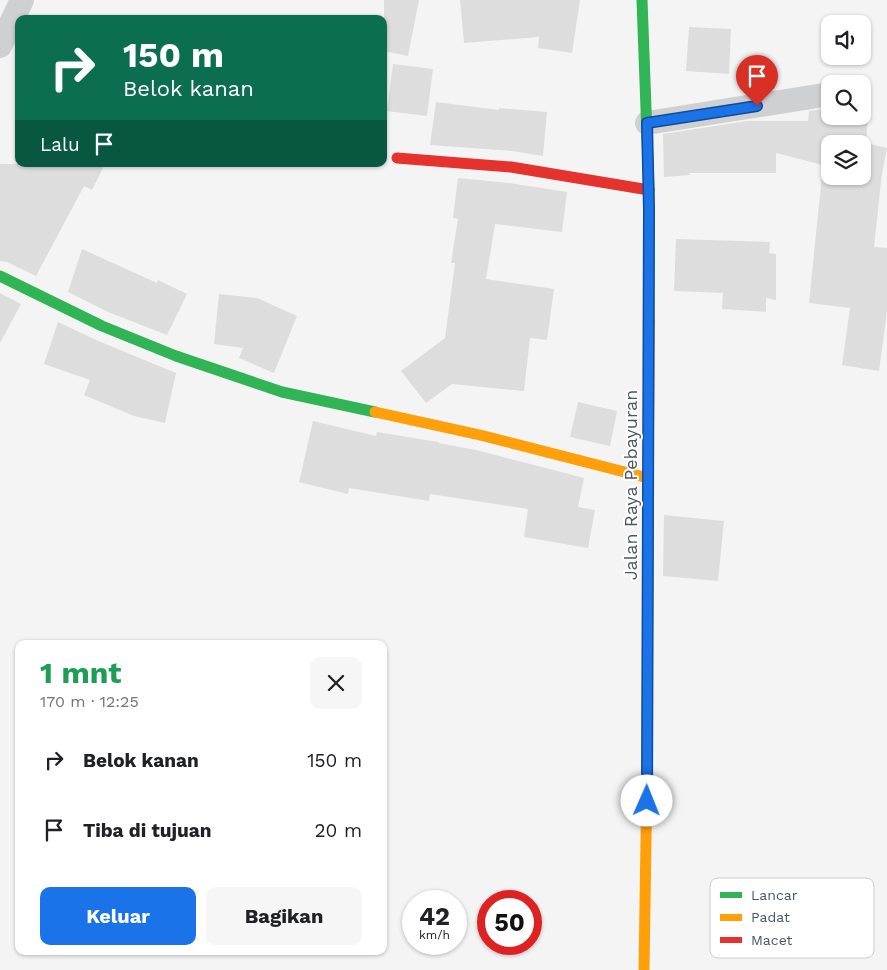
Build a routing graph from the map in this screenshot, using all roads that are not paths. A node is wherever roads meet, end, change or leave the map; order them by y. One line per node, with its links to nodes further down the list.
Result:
1 (22, 0): 3 (street)
2 (642, 0): 5 (main road, Jalan Raya Pebayuran)
3 (0, 46)
4 (821, 95): 5 (street)
5 (647, 123): 7 (main road, Jalan Raya Pebayuran)
6 (396, 158): 7 (main road)
7 (649, 190): 9 (main road, Jalan Raya Pebayuran)
8 (0, 276): 9 (main road)
9 (648, 478): 10 (main road, Jalan Raya Pebayuran)
10 (644, 970)

